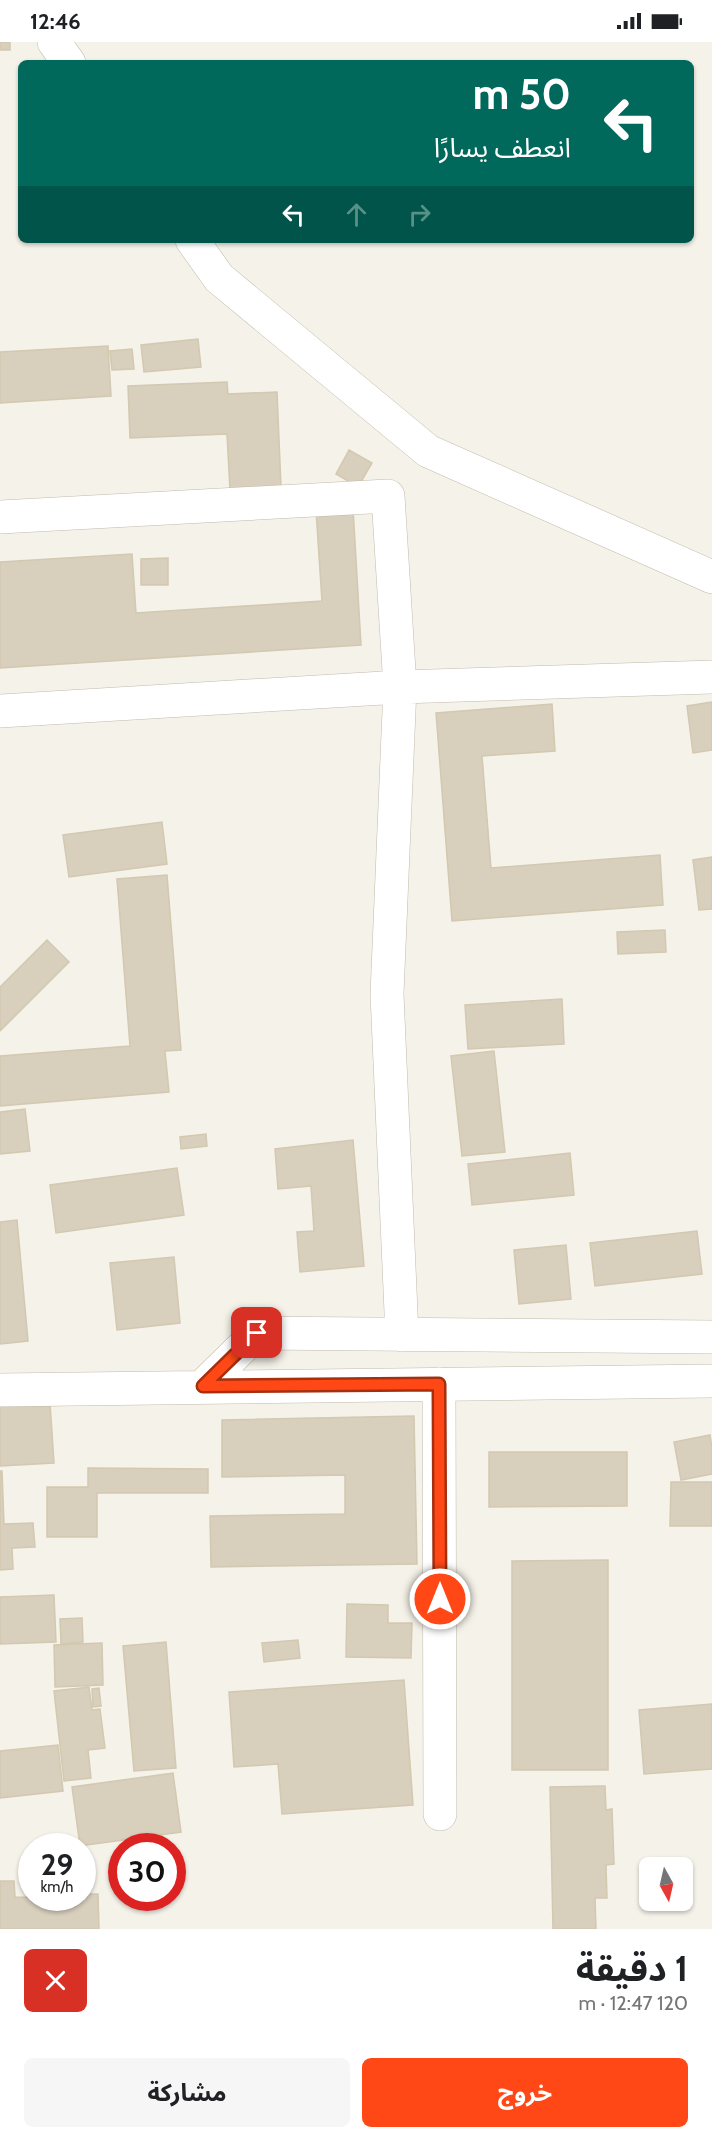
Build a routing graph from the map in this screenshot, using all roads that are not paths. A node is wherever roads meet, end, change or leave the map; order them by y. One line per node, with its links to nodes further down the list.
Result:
1 (54, 42): 2 (street)
2 (67, 60)
3 (194, 243): 5 (street)
4 (0, 517): 7 (street)
5 (712, 577)
6 (712, 677): 7 (street)
7 (400, 687): 8 (street); 9 (street)
8 (0, 711)
9 (402, 1335): 10 (street); 13 (street)
10 (712, 1337)
11 (712, 1381): 12 (street)
12 (439, 1384): 13 (street); 15 (street)
13 (203, 1386): 14 (street)
14 (0, 1390)
15 (440, 1814)

